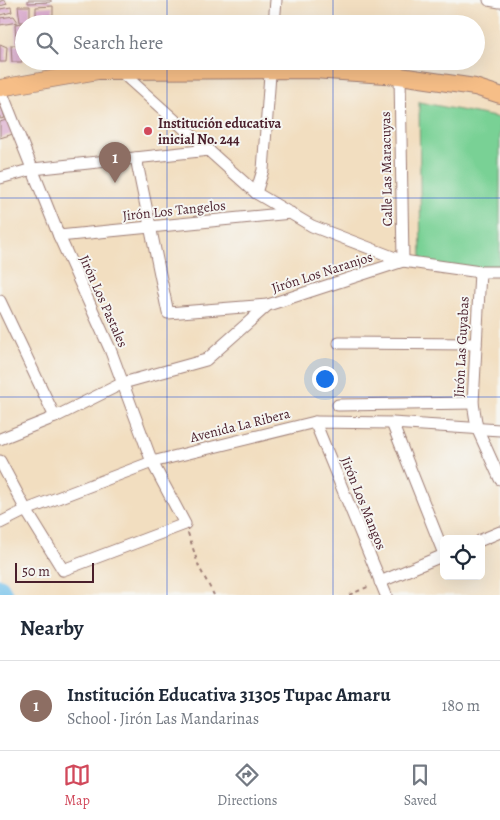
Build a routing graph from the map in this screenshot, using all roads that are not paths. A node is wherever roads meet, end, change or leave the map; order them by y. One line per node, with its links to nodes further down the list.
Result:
1 (276, 0): 4 (street)
2 (489, 0): 3 (street)
3 (500, 2)
4 (275, 15)
5 (150, 70): 8 (highway)
6 (271, 70): 16 (street)
7 (314, 70): 9 (highway)
8 (120, 71): 10 (highway); 12 (street)
9 (400, 76): 11 (highway); 20 (street, Calle Las Maracuyas)
10 (0, 88): 14 (street, Jirón Los Pastales)
11 (500, 95)
12 (209, 150): 13 (street); 16 (street)
13 (136, 158): 14 (street); 18 (street)
14 (32, 169): 15 (street); 19 (street, Jirón Los Pastales)
15 (0, 178)
16 (256, 192): 17 (street)
17 (291, 213): 18 (street, Jirón Los Tangelos); 20 (street)
18 (150, 227): 19 (street, Jirón Los Tangelos); 24 (street)
19 (59, 236): 27 (street, Jirón Los Pastales)
20 (403, 261): 21 (street); 24 (street, Jirón Los Naranjos)
21 (480, 272): 22 (street); 26 (street, Jirón Las Guyabas)
22 (500, 272)
23 (0, 301): 30 (street)
24 (268, 306): 27 (street, Jirón Los Naranjos)
25 (338, 342): 26 (street)
26 (476, 344): 28 (street, Jirón Las Guyabas)
27 (123, 383): 30 (street, Jirón Los Naranjos); 37 (street, Jirón Los Pastales)
28 (473, 402): 29 (street); 33 (street, Jirón Las Guyabas)
29 (338, 406)
30 (55, 418): 35 (street, Jirón Los Naranjos)
31 (315, 422): 32 (street, Avenida La Ribera); 37 (street, Avenida La Ribera); 45 (street, Jirón Los Mangos)
32 (392, 424): 33 (street, Avenida La Ribera); 43 (street)
33 (477, 428): 34 (street, Avenida La Ribera); 38 (street, Jirón Las Guyabas)
34 (500, 430)
35 (0, 439)
36 (0, 461): 39 (street)
37 (152, 462): 39 (street, Avenida La Ribera); 39 (street, Jirón Los Pastales)
38 (500, 479)
39 (26, 510): 40 (street, Avenida La Ribera)
40 (0, 524)
41 (500, 532): 42 (street)
42 (485, 538)
43 (440, 545)
44 (440, 557): 45 (street)
45 (380, 582): 46 (street, Jirón Los Mangos)
46 (386, 595)

